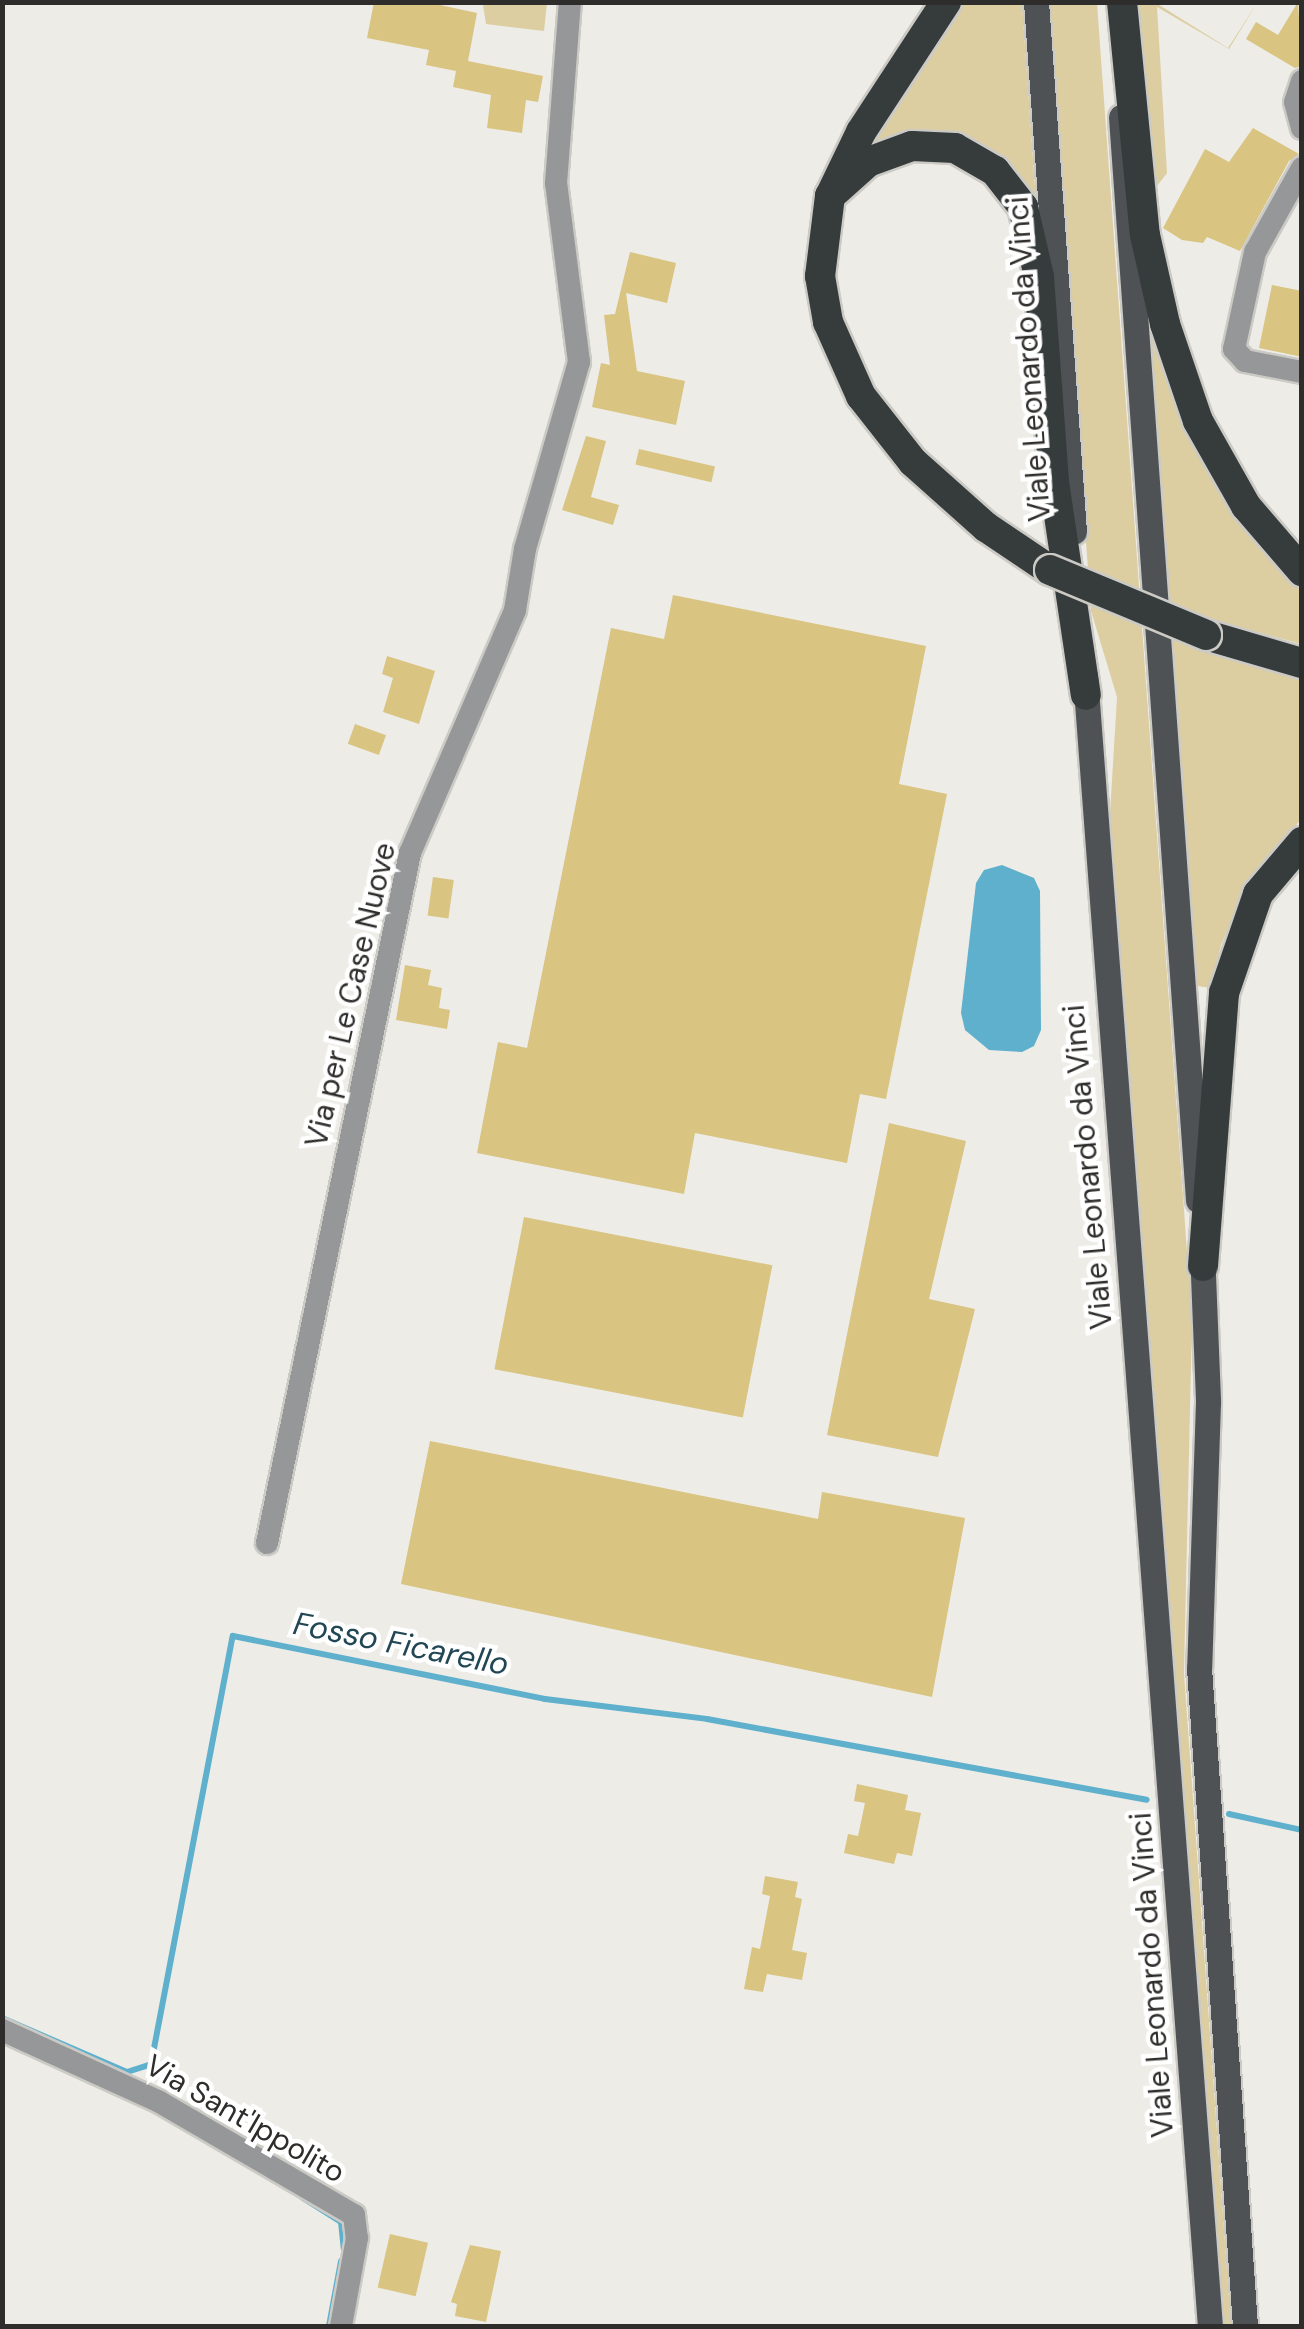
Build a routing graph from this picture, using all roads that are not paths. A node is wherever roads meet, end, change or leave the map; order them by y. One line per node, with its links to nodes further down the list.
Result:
1 (570, 2): 15 (street, Via per Le Case Nuove)
2 (946, 2): 8 (highway)
3 (1036, 2): 12 (main road, Viale Leonardo da Vinci)
4 (1120, 2): 10 (highway); 14 (main road)
5 (1302, 81): 6 (street)
6 (1302, 128)
7 (1302, 168): 9 (street)
8 (830, 196): 11 (highway, bridge); 12 (highway)
9 (1302, 372)
10 (1302, 571)
11 (1302, 664)
12 (1086, 695): 18 (main road, Viale Leonardo da Vinci)
13 (1302, 842): 14 (highway)
14 (1203, 1266): 19 (main road)
15 (267, 1544)
16 (2, 2030): 17 (street, Via Sant'Ippolito)
17 (341, 2326)
18 (1210, 2326)
19 (1244, 2326)

